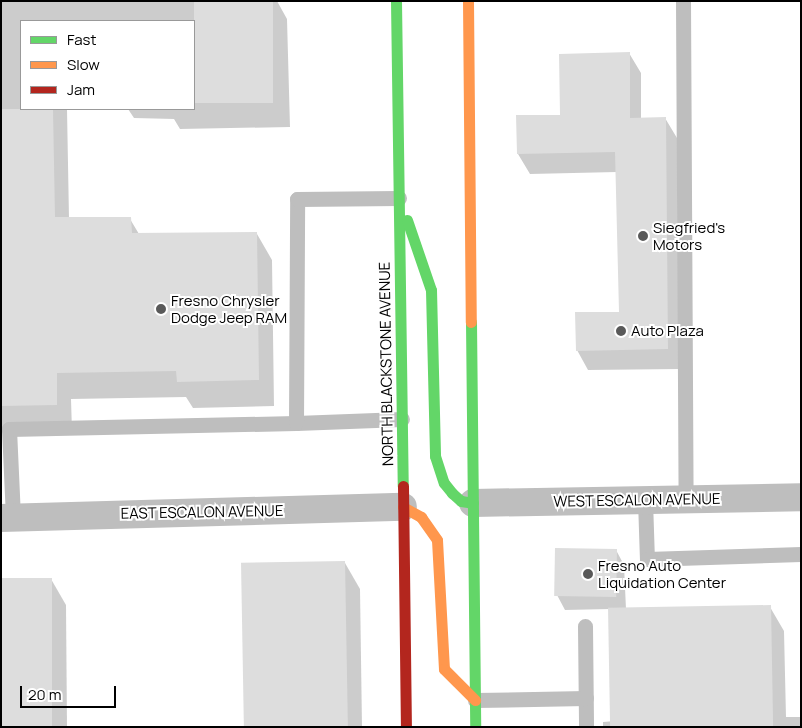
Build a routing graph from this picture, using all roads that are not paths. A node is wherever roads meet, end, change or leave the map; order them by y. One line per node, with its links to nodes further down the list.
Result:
1 (396, 1): 4 (main road, NORTH BLACKSTONE AVENUE)
2 (468, 1): 10 (main road)
3 (683, 1): 8 (lane)
4 (399, 198): 5 (main road, NORTH BLACKSTONE AVENUE); 6 (lane); 10 (main road)
5 (402, 419): 6 (lane); 11 (main road, NORTH BLACKSTONE AVENUE)
6 (296, 423): 12 (lane)
7 (801, 497): 8 (street, WEST ESCALON AVENUE)
8 (686, 499): 9 (street, WEST ESCALON AVENUE)
9 (645, 500): 10 (street, WEST ESCALON AVENUE); 13 (lane)
10 (473, 503): 16 (main road)
11 (403, 507): 12 (street, EAST ESCALON AVENUE); 16 (main road); 17 (main road, NORTH BLACKSTONE AVENUE)
12 (7, 517)
13 (801, 554)
14 (585, 626): 15 (lane)
15 (586, 698): 16 (lane); 19 (lane)
16 (475, 700): 18 (main road)
17 (406, 727)
18 (475, 727)
19 (586, 727)

